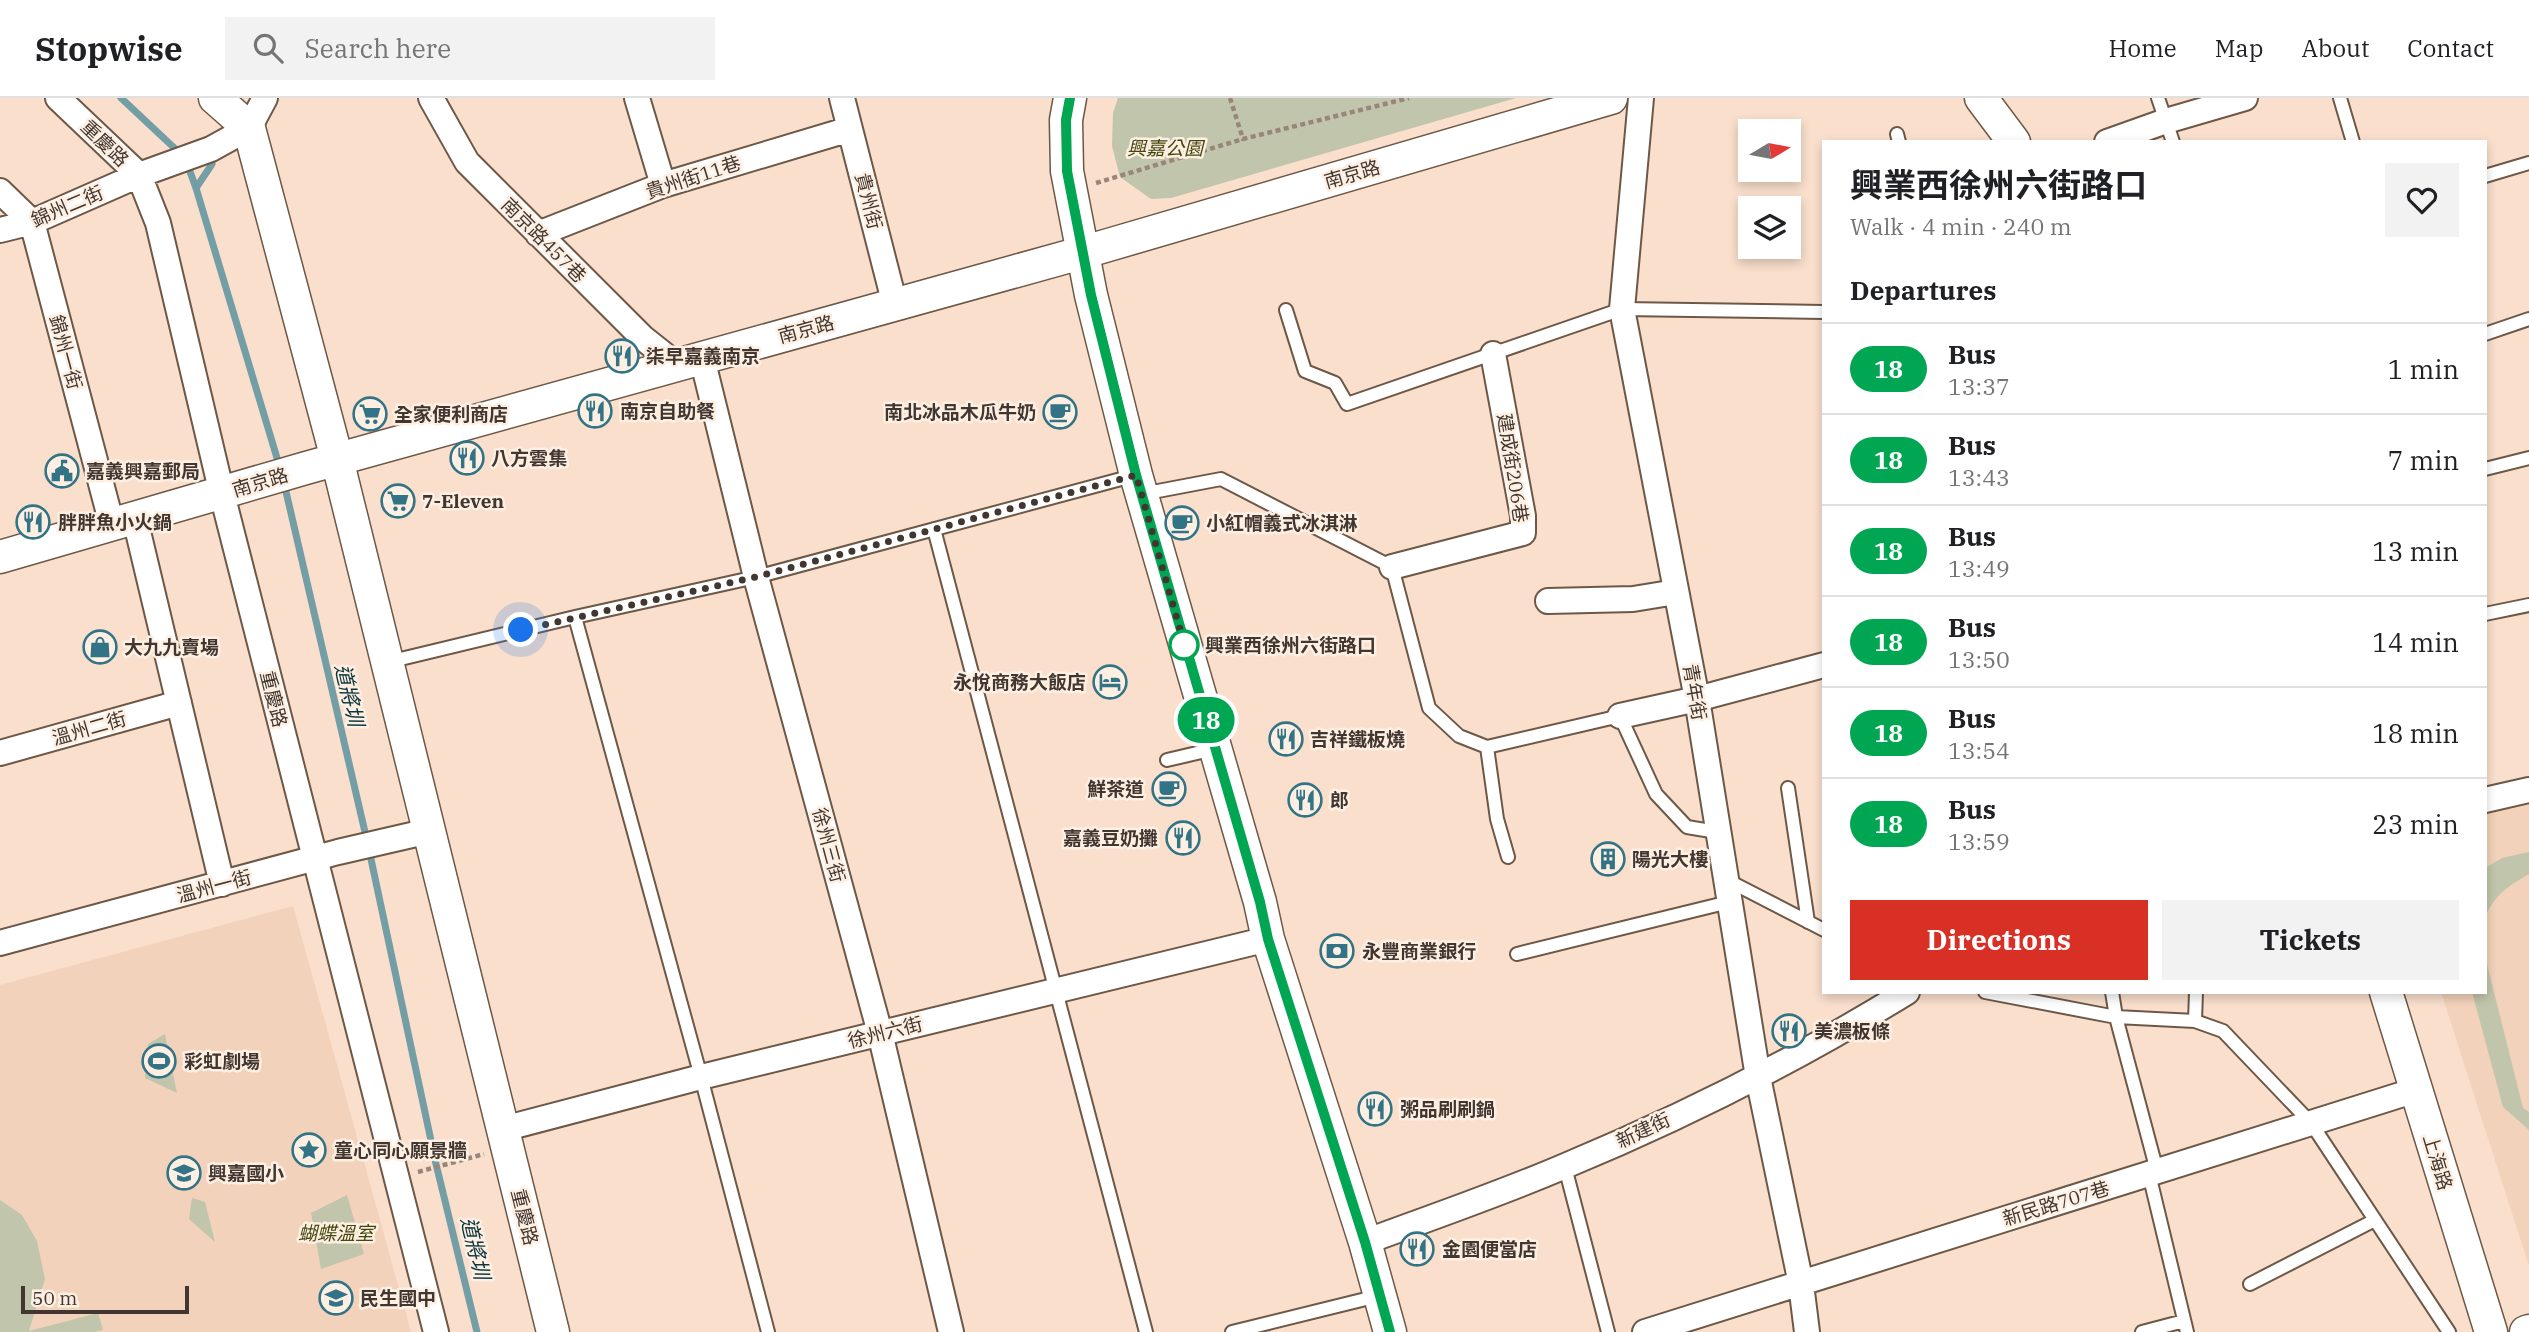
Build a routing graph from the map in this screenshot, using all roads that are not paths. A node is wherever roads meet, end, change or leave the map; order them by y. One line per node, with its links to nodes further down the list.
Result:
1 (58, 98): 20 (street, 重慶路)
2 (215, 98): 14 (street)
3 (265, 98): 14 (street)
4 (431, 98): 26 (street, 南京路457巷)
5 (637, 98): 22 (street)
6 (842, 98): 15 (street, 貴州街)
7 (1070, 98): 27 (street)
8 (1611, 98): 27 (street, 南京路)
9 (1642, 98): 29 (street, 青年街)
10 (1981, 98): 16 (street)
11 (2245, 98): 13 (street)
12 (2340, 98): 18 (lane)
13 (2166, 120): 17 (street)
14 (249, 128): 20 (street, 錦州二街); 37 (street, 重慶路)
15 (850, 129): 22 (street, 貴州街11巷); 28 (street, 貴州街)
16 (2012, 140)
17 (2112, 140)
18 (2352, 140)
19 (2529, 163): 21 (lane)
20 (147, 172): 24 (street, 錦州二街); 40 (street, 重慶路)
21 (2487, 175)
22 (663, 185): 26 (street, 貴州街11巷)
23 (0, 191): 24 (street)
24 (32, 222): 25 (street, 錦州二街); 41 (street, 錦州一街)
25 (0, 230)
26 (538, 234): 35 (street, 南京路457巷)
27 (1081, 253): 28 (street, 南京路); 39 (street)
28 (895, 305): 35 (street, 南京路)
29 (1622, 309): 31 (lane); 34 (lane); 46 (street, 青年街)
30 (1286, 310): 34 (lane)
31 (1822, 312)
32 (2529, 319): 33 (lane)
33 (2487, 333)
34 (1493, 354): 44 (street, 建成街206巷)
35 (689, 362): 37 (street, 南京路); 45 (street, 徐州三街)
36 (2529, 458): 38 (lane)
37 (337, 459): 40 (street, 南京路); 51 (street, 重慶路)
38 (2487, 468)
39 (1139, 484): 42 (lane); 44 (lane); 57 (street)
40 (232, 491): 41 (street, 南京路); 65 (street, 重慶路)
41 (123, 522): 43 (street, 南京路); 54 (street, 錦州一街)
42 (934, 529): 45 (lane); 74 (lane)
43 (0, 557)
44 (1392, 567): 56 (lane)
45 (756, 577): 50 (lane); 82 (street, 徐州三街)
46 (1676, 592): 47 (street); 53 (street, 青年街)
47 (1548, 601)
48 (2529, 605): 49 (lane)
49 (2487, 614)
50 (575, 617): 51 (lane); 83 (lane)
51 (387, 662): 63 (street, 重慶路)
52 (1822, 666): 53 (street)
53 (1697, 699): 55 (street); 64 (street, 青年街)
54 (179, 703): 58 (street, 溫州二街); 67 (street, 錦州一街)
55 (1620, 716): 56 (lane); 64 (lane)
56 (1487, 747): 66 (lane)
57 (1214, 749): 59 (lane); 71 (street)
58 (0, 753)
59 (1167, 760)
60 (1788, 788): 69 (lane)
61 (2529, 790): 62 (street)
62 (2487, 800)
63 (429, 831): 65 (street, 溫州一街); 87 (street, 重慶路)
64 (1717, 832): 68 (street, 青年街)
65 (326, 856): 67 (street, 溫州一街); 96 (street, 重慶路)
66 (1508, 857)
67 (222, 884): 72 (street, 溫州一街)
68 (1727, 891): 69 (lane); 73 (lane); 84 (street, 青年街)
69 (1808, 922): 70 (lane)
70 (1822, 928)
71 (1268, 939): 74 (street, 徐州六街); 91 (street)
72 (0, 943)
73 (1517, 954)
74 (1057, 989): 82 (street, 徐州六街); 100 (lane)
75 (1904, 994): 84 (street, 新建街)
76 (1995, 994): 80 (lane)
77 (2112, 994): 80 (lane)
78 (2196, 994): 81 (lane)
79 (2387, 994): 85 (street, 上海路)
80 (2116, 1017): 81 (lane); 89 (lane)
81 (2195, 1021): 86 (lane)
82 (880, 1033): 83 (street, 徐州六街); 99 (street, 徐州三街)
83 (701, 1076): 87 (street, 徐州六街); 98 (lane)
84 (1758, 1077): 88 (street, 新建街); 92 (street)
85 (2416, 1090): 86 (street, 新民路707巷); 108 (street, 上海路)
86 (2311, 1123): 89 (street, 新民路707巷); 90 (lane)
87 (503, 1129): 97 (street, 重慶路)
88 (1565, 1167): 91 (street, 新建街); 103 (lane)
89 (2153, 1173): 92 (street, 新民路707巷); 95 (lane)
90 (2375, 1220): 93 (lane); 107 (lane)
91 (1365, 1242): 94 (street)
92 (1801, 1284): 104 (street, 新民路707巷); 105 (street)
93 (2250, 1284)
94 (1379, 1296): 101 (lane); 102 (street)
95 (2185, 1326): 106 (lane)
96 (436, 1332)
97 (553, 1332)
98 (768, 1332)
99 (951, 1332)
100 (1146, 1332)
101 (1232, 1332)
102 (1390, 1332)
103 (1608, 1332)
104 (1645, 1332)
105 (1807, 1332)
106 (2142, 1332)
107 (2449, 1332)
108 (2491, 1332)

